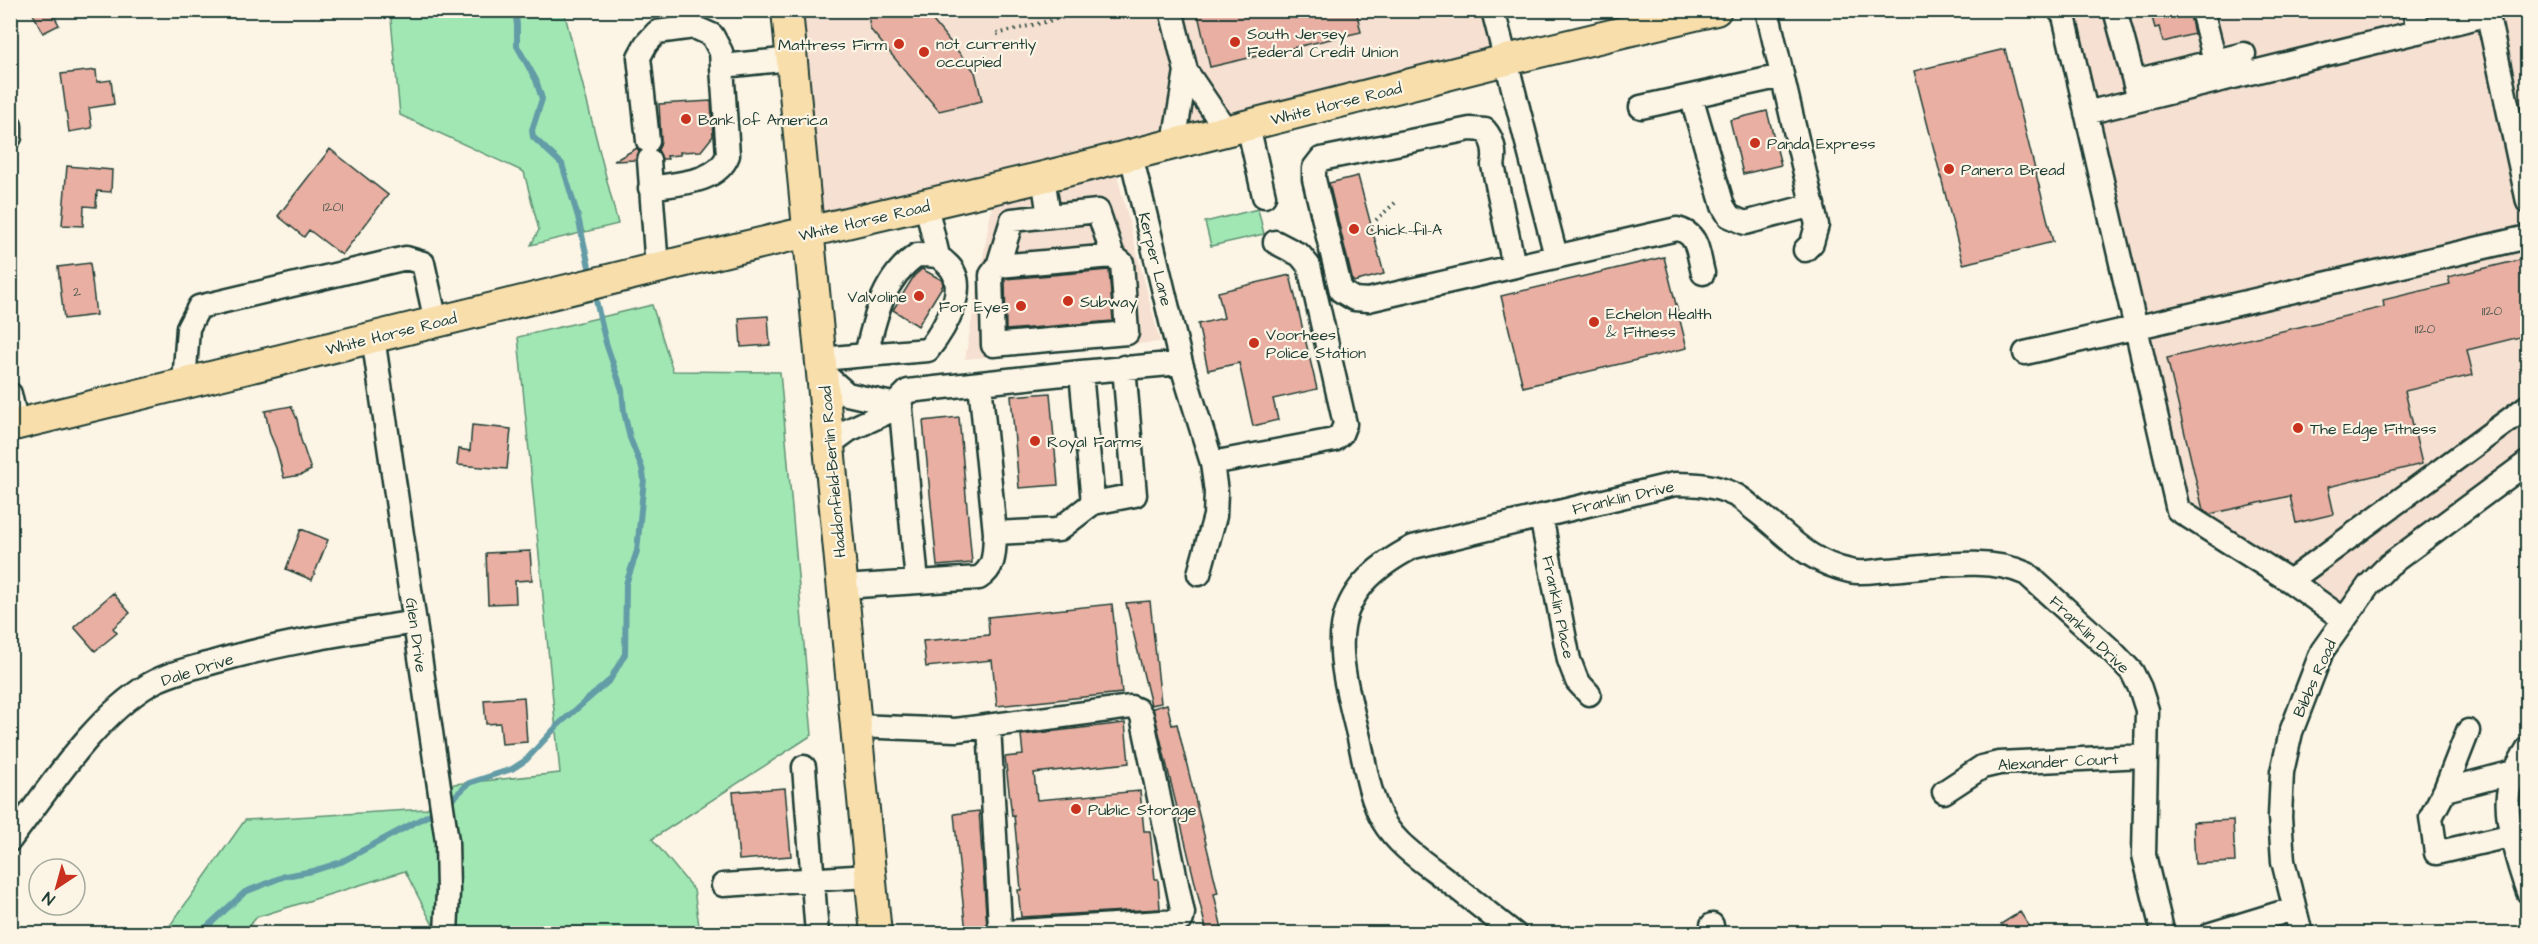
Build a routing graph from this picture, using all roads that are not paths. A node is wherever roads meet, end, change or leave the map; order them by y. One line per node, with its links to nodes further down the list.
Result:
1 (787, 10): 12 (main road, Haddonfield-Berlin Road)
2 (1171, 10): 16 (street)
3 (1493, 10): 13 (street)
4 (1716, 10): 13 (main road, White Horse Road)
5 (1767, 10): 17 (street)
6 (2115, 10): 18 (street)
7 (2202, 10): 14 (street)
8 (2488, 11): 10 (street); 30 (street)
9 (2063, 12): 21 (street)
10 (2416, 21): 18 (street)
11 (2244, 54): 14 (street)
12 (791, 59): 15 (street); 34 (main road, Haddonfield-Berlin Road)
13 (1506, 60): 23 (main road, White Horse Road); 40 (street)
14 (2215, 61): 18 (street)
15 (723, 66): 28 (street); 28 (street)
16 (1186, 71): 23 (street); 25 (street)
17 (1782, 76): 19 (street); 32 (street)
18 (2137, 91): 21 (street)
19 (1691, 96): 20 (street); 32 (street)
20 (1641, 107)
21 (2086, 113): 46 (street)
22 (10, 126): 24 (street)
23 (1237, 128): 25 (main road, White Horse Road); 29 (street)
24 (10, 137)
25 (1174, 143): 26 (main road, White Horse Road)
26 (1131, 154): 27 (main road, White Horse Road); 50 (street, Kerper Lane)
27 (1042, 177): 31 (main road, White Horse Road); 33 (street)
28 (650, 188): 43 (street)
29 (1264, 196)
30 (2528, 202)
31 (926, 205): 34 (main road, White Horse Road); 38 (street)
32 (1813, 205): 37 (street)
33 (1050, 216): 39 (street); 41 (street)
34 (810, 233): 43 (main road, White Horse Road); 51 (main road, Haddonfield-Berlin Road)
35 (2528, 237): 46 (street)
36 (1275, 242): 62 (street)
37 (1805, 250)
38 (938, 256): 49 (street); 49 (street)
39 (1113, 256): 41 (street); 41 (street)
40 (1556, 256): 42 (street); 44 (street)
41 (998, 266)
42 (1514, 266): 42 (street)
43 (657, 268): 45 (main road, White Horse Road)
44 (1702, 273)
45 (436, 322): 47 (main road, White Horse Road); 55 (street)
46 (2135, 328): 48 (street); 67 (street)
47 (373, 337): 55 (main road, White Horse Road); 71 (street, Glen Drive)
48 (2025, 353)
49 (866, 355): 51 (street)
50 (1181, 363): 52 (street); 62 (street, Kerper Lane)
51 (822, 366): 57 (street); 60 (main road, Haddonfield-Berlin Road)
52 (1124, 368): 53 (street); 63 (street)
53 (1081, 372): 54 (street); 63 (street)
54 (980, 383): 57 (street); 65 (street)
55 (184, 384): 59 (main road, White Horse Road)
56 (10, 394): 59 (street)
57 (901, 406): 60 (street); 68 (street)
58 (2528, 406): 67 (street)
59 (14, 425)
60 (830, 444): 69 (main road, Haddonfield-Berlin Road)
61 (2528, 462): 70 (street, Bibbs Road)
62 (1212, 463): 66 (street, Kerper Lane)
63 (1093, 502): 65 (street)
64 (1541, 516): 72 (street, Franklin Place); 77 (street, Franklin Drive); 93 (street, Franklin Drive)
65 (995, 533): 68 (street)
66 (1199, 573)
67 (2290, 581): 70 (street)
68 (916, 582): 69 (street)
69 (843, 587): 73 (main road, Haddonfield-Berlin Road)
70 (2343, 619): 89 (street, Bibbs Road)
71 (415, 622): 84 (street, Dale Drive); 90 (street, Glen Drive)
72 (1589, 694)
73 (856, 726): 74 (street); 85 (main road, Haddonfield-Berlin Road)
74 (989, 726): 74 (street)
75 (2468, 730): 80 (street)
76 (2528, 748): 79 (street)
77 (2144, 756): 81 (street, Alexander Court); 94 (street, Franklin Drive)
78 (804, 767): 86 (street)
79 (2514, 772): 80 (street); 82 (street)
80 (2445, 790): 83 (street)
81 (1944, 792)
82 (2518, 799): 83 (street)
83 (2513, 835): 88 (street)
84 (10, 840)
85 (870, 876): 86 (street); 92 (main road, Haddonfield-Berlin Road)
86 (813, 880): 87 (street); 91 (street)
87 (723, 885)
88 (2528, 892)
89 (2293, 909): 95 (street); 96 (street, Bibbs Road)
90 (446, 933)
91 (817, 933)
92 (876, 933)
93 (1515, 933)
94 (2163, 933)
95 (2211, 933)
96 (2301, 933)

